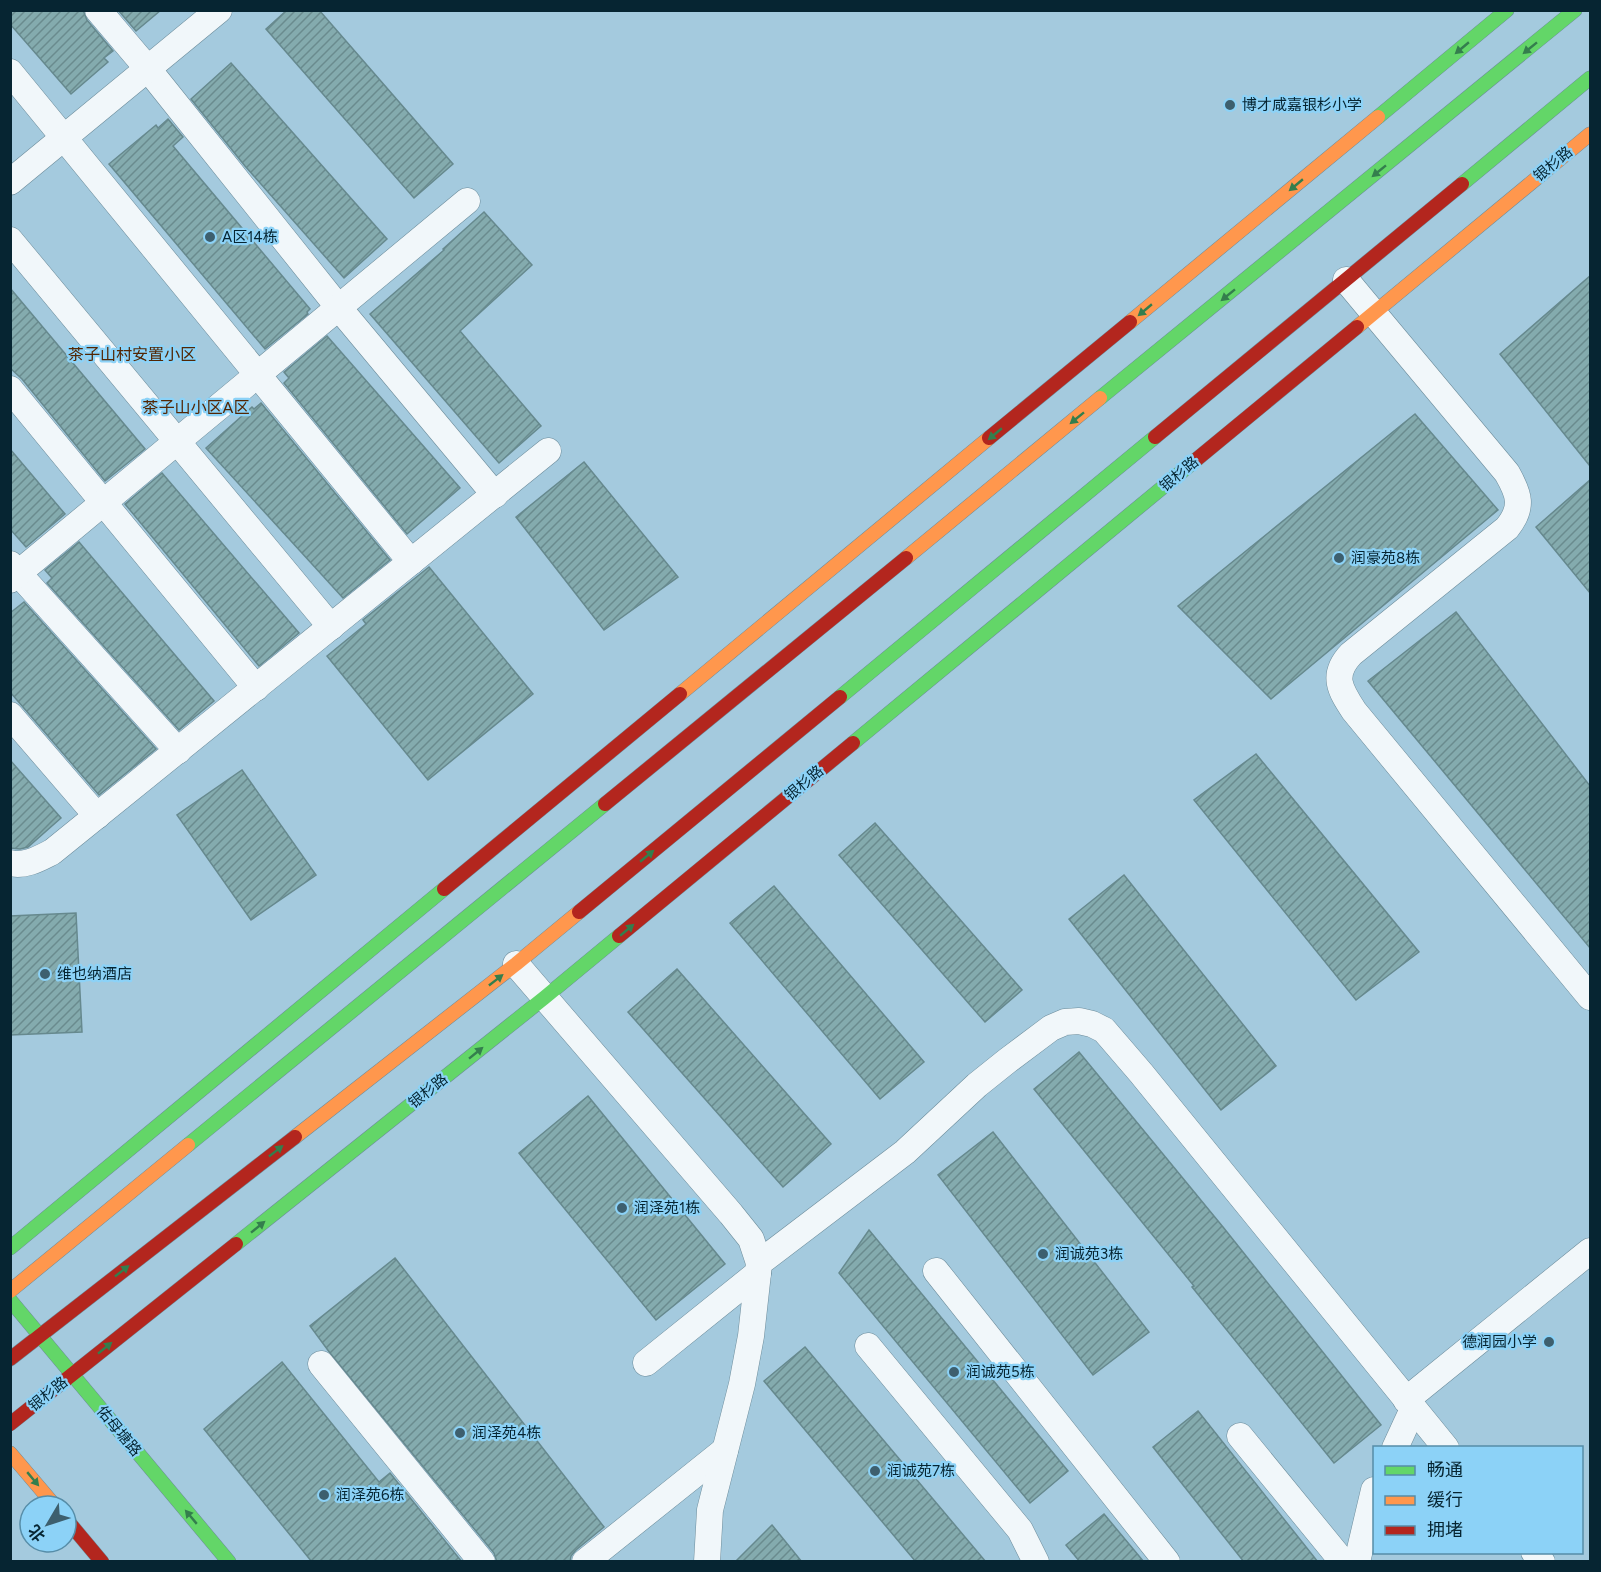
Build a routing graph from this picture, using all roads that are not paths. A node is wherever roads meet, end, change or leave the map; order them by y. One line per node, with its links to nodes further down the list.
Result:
1 (98, 10): 5 (street)
2 (219, 10): 5 (street)
3 (1507, 10): 33 (main road, one-way to 33)
4 (1575, 10): 37 (main road, one-way to 37)
5 (148, 69): 9 (street); 14 (street)
6 (10, 72): 9 (street)
7 (1590, 78): 13 (main road)
8 (1590, 134): 15 (main road, 银杉路)
9 (64, 138): 10 (street); 16 (street)
10 (10, 182)
11 (467, 201): 14 (street)
12 (10, 240): 18 (street)
13 (1346, 280): 15 (street); 30 (main road, one-way to 13)
14 (339, 308): 16 (street); 20 (street)
15 (1373, 314): 31 (street); 32 (main road, 银杉路, one-way to 15)
16 (257, 375): 18 (street); 22 (street)
17 (10, 389): 21 (street)
18 (177, 442): 21 (street); 24 (street)
19 (548, 451): 20 (street)
20 (495, 495): 22 (street)
21 (104, 503): 23 (street); 25 (street)
22 (411, 562): 24 (street)
23 (13, 572): 27 (street)
24 (331, 627): 25 (street)
25 (256, 688): 27 (street)
26 (10, 714): 28 (street)
27 (178, 751): 28 (street)
28 (97, 816): 29 (street)
29 (10, 863)
30 (516, 964): 32 (street); 39 (main road, one-way to 30)
31 (1590, 997)
32 (544, 998): 35 (street); 44 (main road, 银杉路, one-way to 32)
33 (10, 1248)
34 (1590, 1251): 45 (street)
35 (759, 1268): 42 (street); 45 (street); 50 (street)
36 (936, 1271): 61 (street)
37 (10, 1291)
38 (10, 1300): 39 (main road, 佑母塘路)
39 (39, 1336): 41 (main road); 44 (main road, 佑母塘路)
40 (867, 1346): 60 (street)
41 (10, 1359)
42 (646, 1363)
43 (321, 1364): 57 (street)
44 (72, 1375): 46 (main road, 银杉路); 56 (main road, 佑母塘路, one-way to 44)
45 (1410, 1404): 48 (street); 49 (street)
46 (10, 1424)
47 (1240, 1437): 62 (street)
48 (1396, 1446)
49 (1444, 1446)
50 (725, 1450): 58 (street); 59 (street)
51 (10, 1453): 52 (main road, one-way to 52)
52 (45, 1494)
53 (1373, 1494): 63 (street)
54 (78, 1533): 55 (main road)
55 (102, 1562)
56 (229, 1562)
57 (482, 1562)
58 (585, 1562)
59 (707, 1562)
60 (1036, 1562)
61 (1167, 1562)
62 (1343, 1562)
63 (1357, 1562)

